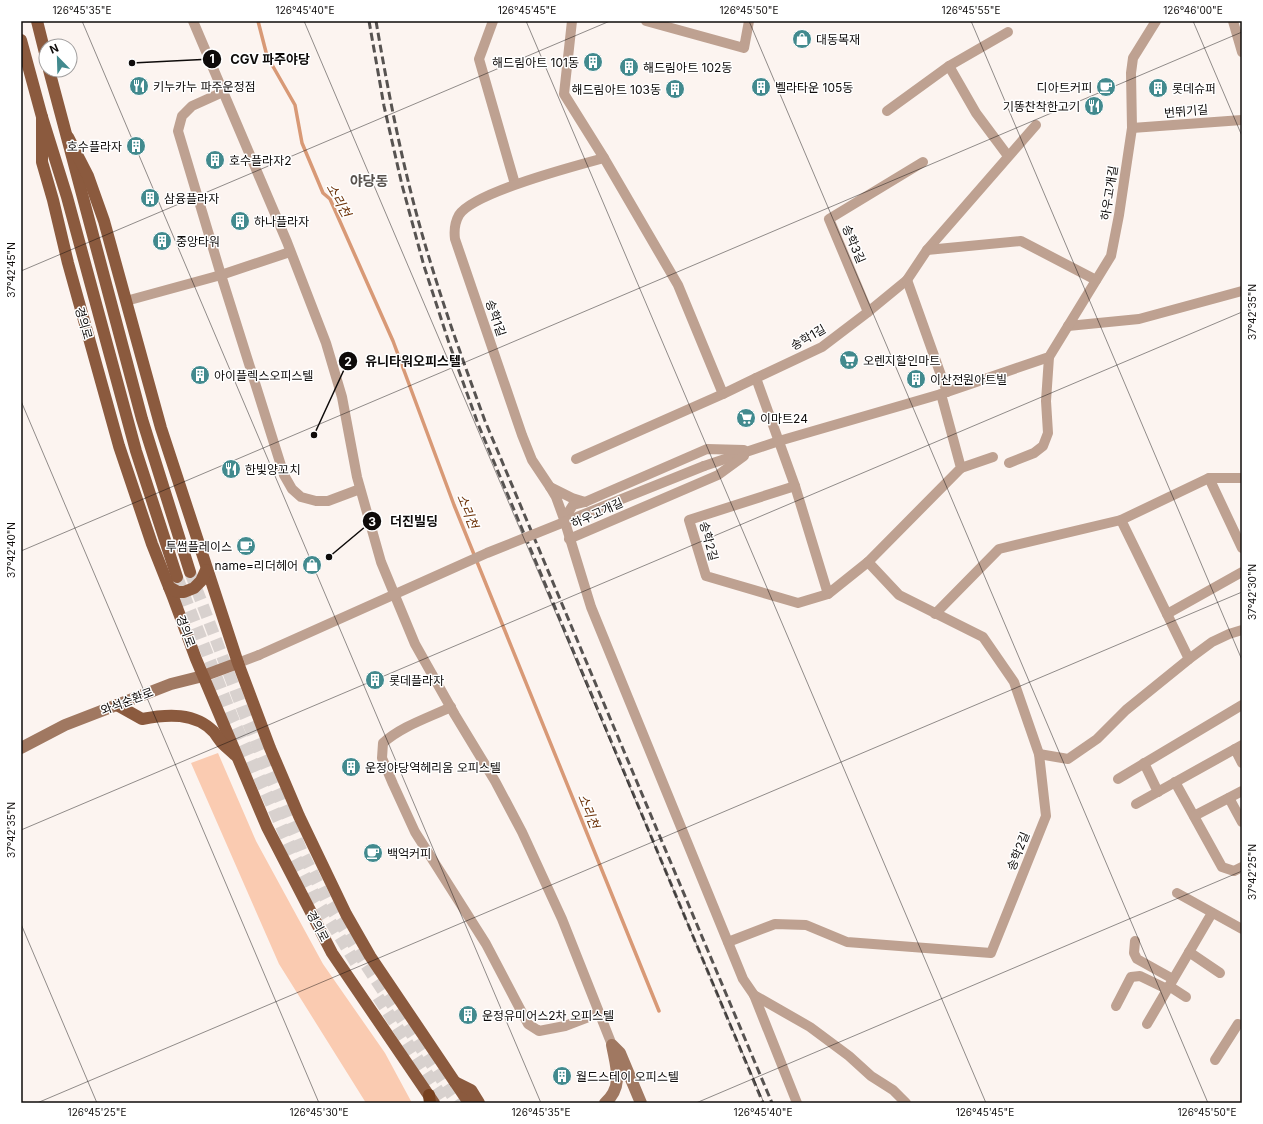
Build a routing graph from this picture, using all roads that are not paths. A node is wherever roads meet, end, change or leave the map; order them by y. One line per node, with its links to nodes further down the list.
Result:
1 (37, 21): 10 (main road)
2 (194, 21): 16 (street)
3 (493, 21): 26 (street)
4 (572, 21): 24 (street)
5 (646, 21): 6 (street)
6 (749, 21)
7 (1156, 21): 21 (street, 하우고개길)
8 (1233, 21): 11 (street)
9 (1008, 32): 14 (street)
10 (41, 38)
11 (1240, 38): 13 (street)
12 (21, 40): 18 (main road, 경의로)
13 (1242, 52)
14 (949, 66): 17 (street); 23 (street)
15 (51, 78): 22 (main road)
16 (223, 92): 28 (street); 29 (street)
17 (887, 111)
18 (42, 117): 60 (main road, 경의로); 61 (main road, 경의로)
19 (1242, 120): 21 (street, 번뛰기길)
20 (1036, 125): 23 (street)
21 (1132, 128): 31 (street, 하우고개길)
22 (68, 138): 33 (main road); 58 (main road)
23 (1008, 156): 27 (street)
24 (604, 158): 26 (street, 송학1길); 39 (street)
25 (923, 162): 34 (street, 송학3길)
26 (515, 184): 49 (street, 송학1길)
27 (927, 250): 30 (street); 31 (street)
28 (290, 252): 29 (street); 50 (street)
29 (222, 275): 33 (street); 50 (street)
30 (907, 280): 34 (street); 38 (street)
31 (1096, 280): 35 (street, 하우고개길)
32 (1242, 291): 35 (street)
33 (126, 301): 57 (main road)
34 (868, 312): 37 (street, 송학1길)
35 (1068, 326): 36 (street, 하우고개길)
36 (1049, 357): 38 (street, 하우고개길); 44 (street, 하우고개길)
37 (756, 378): 39 (street, 송학1길); 40 (street)
38 (944, 393): 40 (street, 하우고개길); 45 (street)
39 (723, 394): 43 (street, 송학1길)
40 (779, 441): 41 (street, 하우고개길); 48 (street)
41 (752, 450): 51 (street, 하우고개길); 54 (street, 하우고개길); 67 (street, 하우고개길, bridge)
42 (993, 457): 45 (street)
43 (576, 458)
44 (1009, 463)
45 (961, 468): 56 (street, 송학2길)
46 (1209, 478): 47 (street); 53 (street); 55 (street)
47 (1242, 478)
48 (795, 486): 62 (street); 62 (street, 송학2길)
49 (550, 487): 51 (street); 52 (street, 송학1길)
50 (360, 489): 71 (street)
51 (585, 502): 52 (street, 하우고개길)
52 (564, 519): 54 (street, 하우고개길)
53 (1121, 520): 63 (street); 64 (street)
54 (569, 539): 91 (street)
55 (1242, 548)
56 (868, 562): 62 (street, 송학2길); 63 (street, 송학2길)
57 (206, 570): 61 (main road); 67 (main road)
58 (190, 572)
59 (1242, 572): 64 (street)
60 (177, 577)
61 (169, 587): 68 (main road, 경의로)
62 (828, 594)
63 (935, 614): 74 (street, 송학2길)
64 (1167, 614): 66 (street)
65 (1242, 630): 66 (street)
66 (1189, 659): 74 (street)
67 (238, 663): 68 (street, 와석순환로); 103 (main road)
68 (203, 676): 69 (street, 와석순환로); 75 (main road, 경의로)
69 (117, 705): 73 (street, 와석순환로); 75 (main road)
70 (1242, 705): 76 (street)
71 (450, 707): 98 (street); 98 (street)
72 (1238, 747): 77 (street); 79 (street)
73 (21, 748)
74 (1039, 754): 91 (street, 송학2길)
75 (237, 756): 104 (main road, 경의로)
76 (1144, 763): 78 (street); 81 (street)
77 (1242, 763)
78 (1118, 779)
79 (1175, 782): 81 (street); 84 (street)
80 (1242, 791): 82 (street)
81 (1158, 792): 83 (street)
82 (1229, 798): 84 (street); 85 (street)
83 (1136, 804)
84 (1194, 816): 86 (street)
85 (1242, 822)
86 (1242, 866)
87 (1177, 894): 88 (street)
88 (1212, 913): 89 (street); 92 (street)
89 (1242, 929)
90 (1135, 940): 94 (street)
91 (728, 942): 95 (street)
92 (1189, 952): 93 (street); 94 (street)
93 (1220, 973)
94 (1170, 985): 96 (street); 97 (street); 100 (street)
95 (754, 995): 109 (street); 110 (street)
96 (1186, 997)
97 (1116, 1006)
98 (599, 1012): 101 (street)
99 (1241, 1023): 102 (street)
100 (1147, 1024)
101 (612, 1045): 107 (street); 108 (street)
102 (1214, 1060)
103 (455, 1082): 105 (main road); 106 (main road)
104 (431, 1100)
105 (469, 1103)
106 (479, 1103)
107 (605, 1103)
108 (641, 1103)
109 (797, 1103)
110 (906, 1103)

